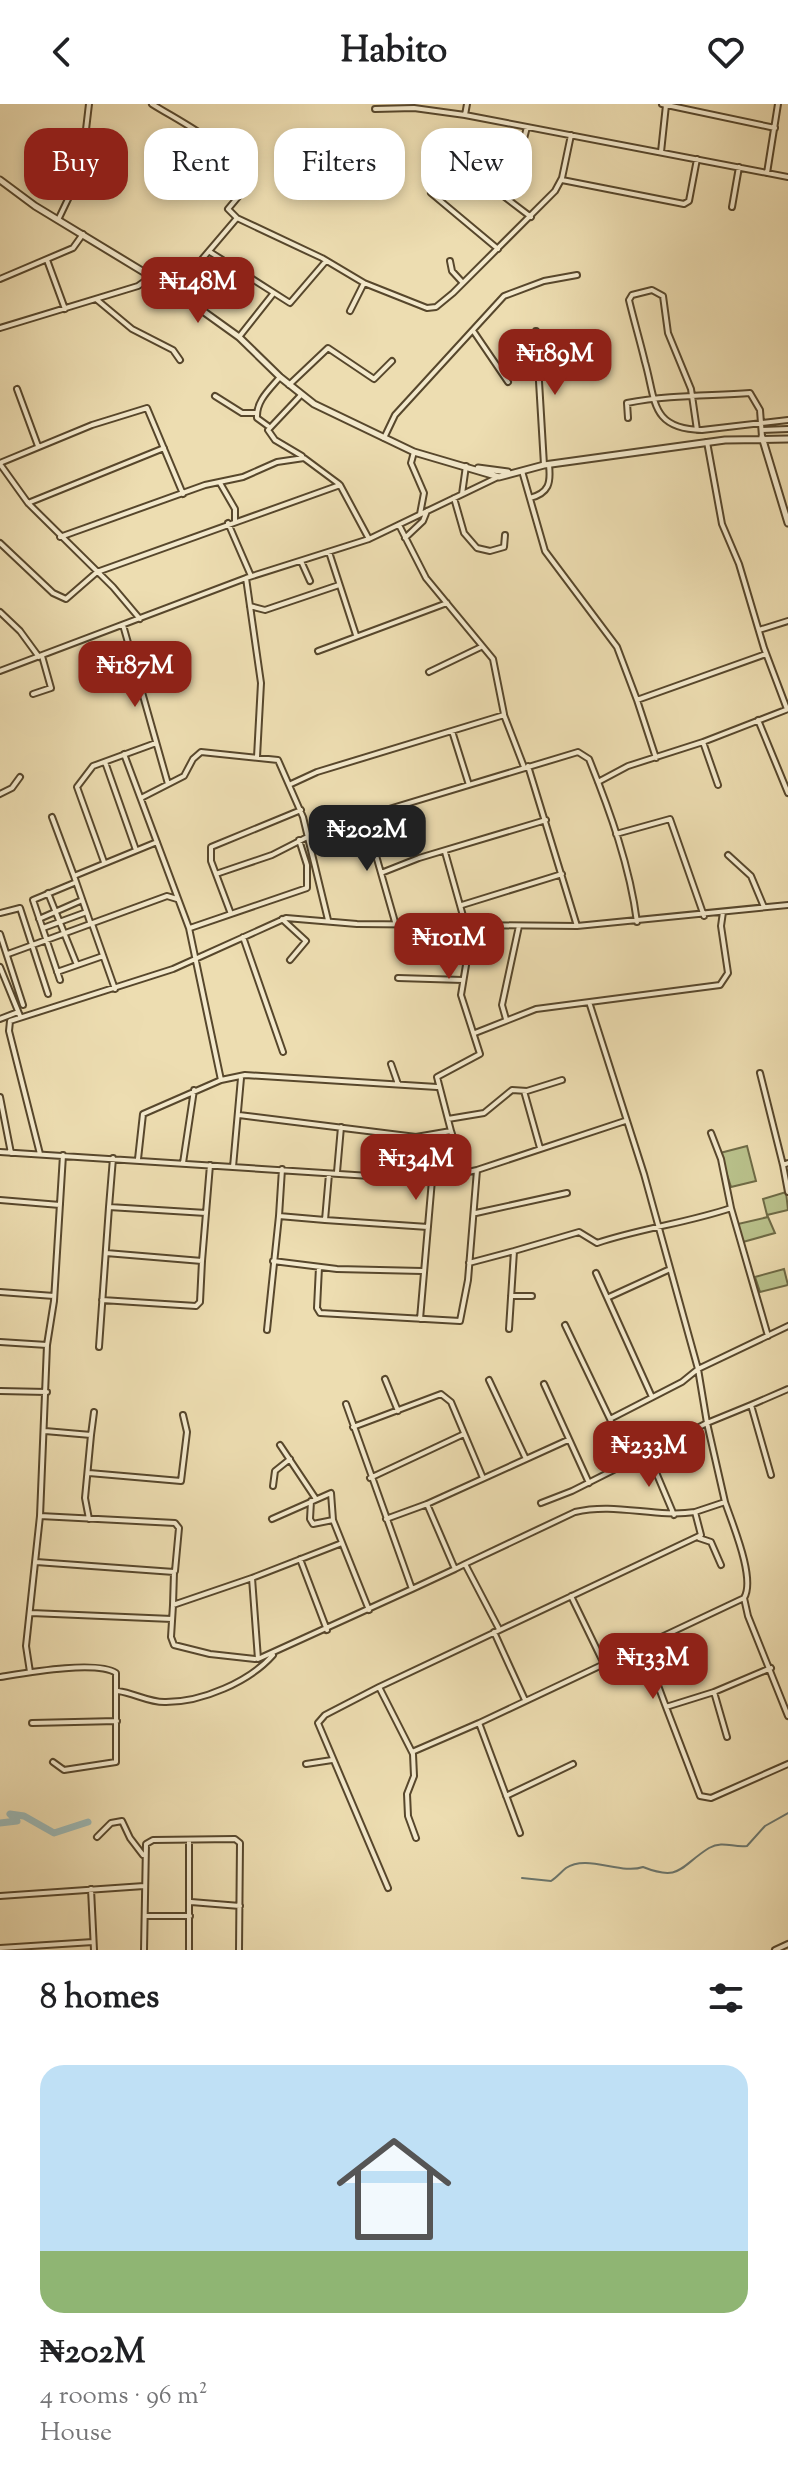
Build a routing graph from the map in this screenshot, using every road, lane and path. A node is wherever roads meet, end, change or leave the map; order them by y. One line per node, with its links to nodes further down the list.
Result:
1 (89, 104): 23 (street)
2 (152, 104): 22 (street)
3 (467, 104): 7 (street)
4 (778, 104): 9 (street)
5 (664, 105): 9 (street); 11 (street)
6 (375, 109): 7 (street)
7 (465, 115): 8 (street)
8 (527, 127): 10 (street)
9 (775, 128): 14 (street)
10 (571, 135): 11 (street); 17 (street)
11 (661, 152): 12 (street)
12 (697, 159): 13 (street); 17 (street)
13 (739, 167): 14 (street); 20 (street)
14 (767, 173): 15 (street)
15 (788, 177)
16 (0, 180): 23 (street)
17 (561, 180): 21 (street)
18 (439, 200): 25 (street)
19 (509, 200): 21 (street)
20 (732, 207)
21 (531, 217): 25 (street)
22 (237, 218): 26 (street); 28 (street)
23 (58, 220): 24 (street)
24 (83, 234): 27 (street); 31 (street)
25 (498, 249): 34 (street)
26 (210, 252): 35 (street); 36 (street)
27 (47, 260): 32 (street); 38 (street)
28 (326, 261): 33 (street); 36 (street)
29 (450, 261): 34 (street)
30 (577, 275): 42 (street)
31 (152, 276): 35 (street); 37 (street)
32 (0, 279)
33 (364, 283): 34 (street); 39 (street)
34 (463, 283)
35 (175, 291): 43 (street)
36 (273, 294): 43 (street)
37 (96, 299): 38 (street); 44 (street)
38 (65, 309): 40 (street)
39 (350, 311)
40 (0, 328)
41 (536, 331): 72 (street)
42 (474, 332): 47 (street); 62 (street)
43 (239, 337): 46 (street)
44 (180, 360)
45 (392, 361): 48 (street)
46 (280, 377): 48 (street); 54 (street)
47 (508, 382)
48 (289, 385): 50 (street)
49 (17, 389): 66 (street)
50 (301, 395): 58 (street); 62 (street)
51 (215, 396): 54 (street)
52 (692, 397): 53 (street); 53 (street); 57 (street); 60 (street)
53 (651, 399): 55 (street); 60 (street)
54 (256, 413): 58 (street)
55 (628, 418)
56 (788, 420): 57 (street)
57 (762, 423): 60 (street); 61 (street)
58 (268, 426): 65 (street)
59 (788, 429): 61 (street)
60 (697, 430)
61 (762, 434): 63 (street); 64 (street); 88 (street)
62 (384, 438): 68 (street)
63 (788, 439)
64 (707, 442): 72 (street); 107 (street)
65 (284, 445): 69 (street); 70 (street)
66 (38, 446): 67 (street); 71 (street)
67 (164, 448): 80 (street); 84 (street)
68 (414, 452): 73 (street); 86 (street)
69 (304, 458): 70 (street); 79 (street)
70 (290, 460): 78 (street)
71 (0, 464): 84 (street)
72 (547, 465): 75 (street); 83 (street)
73 (466, 466): 74 (street); 81 (street)
74 (473, 468): 76 (street); 77 (street)
75 (522, 469): 76 (street); 83 (street)
76 (510, 472): 77 (street)
77 (499, 477): 81 (street)
78 (220, 483): 80 (street); 87 (street)
79 (340, 485): 87 (street); 93 (street)
80 (183, 494): 91 (street)
81 (462, 494): 82 (street)
82 (454, 498): 85 (street); 90 (street)
83 (530, 498): 116 (street)
84 (28, 503): 91 (street)
85 (427, 511): 86 (street); 92 (street)
86 (420, 515): 89 (street)
87 (232, 522): 97 (street); 98 (street)
88 (788, 523)
89 (399, 525): 92 (street); 93 (street)
90 (505, 535)
91 (60, 537): 97 (street)
92 (405, 538): 101 (street)
93 (369, 539): 95 (street)
94 (0, 543): 97 (street)
95 (329, 552): 96 (street); 100 (street)
96 (301, 561): 98 (street); 99 (street)
97 (97, 572): 104 (street)
98 (249, 577): 102 (street); 104 (street)
99 (310, 581)
100 (339, 585): 102 (street); 108 (street)
101 (447, 603): 108 (street); 109 (street)
102 (250, 606): 124 (street)
103 (0, 612): 112 (street)
104 (140, 619): 106 (street)
105 (788, 621): 107 (street)
106 (123, 625): 112 (street); 122 (street)
107 (759, 630): 111 (street)
108 (356, 635): 110 (street)
109 (481, 647): 114 (street); 118 (street)
110 (318, 651)
111 (766, 654): 116 (street); 117 (street)
112 (40, 657): 113 (street); 115 (street)
113 (0, 671)
114 (429, 672)
115 (33, 694)
116 (637, 700): 125 (street)
117 (788, 709): 119 (street)
118 (504, 715): 120 (street); 127 (street)
119 (758, 720): 121 (street); 134 (street)
120 (452, 731): 130 (street); 132 (street)
121 (703, 742): 125 (street); 133 (street)
122 (156, 743): 123 (street); 131 (street)
123 (124, 754): 126 (street); 136 (street)
124 (257, 757): 130 (street); 131 (street)
125 (656, 758): 129 (street)
126 (104, 762): 145 (street); 148 (street)
127 (526, 767): 129 (street); 132 (street); 140 (street)
128 (20, 777): 135 (street)
129 (596, 783): 141 (street)
130 (291, 784): 137 (street)
131 (168, 785): 136 (street)
132 (469, 785): 139 (street)
133 (718, 785)
134 (788, 793)
135 (0, 794)
136 (141, 798): 144 (street)
137 (301, 810): 142 (street); 150 (street)
138 (52, 817): 152 (street)
139 (365, 817): 142 (street); 149 (street)
140 (546, 820): 146 (street); 151 (street)
141 (616, 834): 167 (street); 173 (street)
142 (309, 835): 143 (street); 170 (street)
143 (299, 840): 150 (street); 166 (street)
144 (157, 842): 145 (street); 154 (street)
145 (136, 850): 148 (street)
146 (445, 852): 149 (street); 159 (street)
147 (728, 855): 161 (street)
148 (104, 862): 152 (street)
149 (381, 873): 172 (street)
150 (216, 874): 166 (street)
151 (562, 874): 159 (street); 178 (street)
152 (74, 876): 153 (street)
153 (74, 883): 155 (street); 158 (street)
154 (173, 886): 156 (street); 157 (street)
155 (47, 892): 164 (street); 168 (street)
156 (167, 896): 157 (street); 174 (street)
157 (177, 899): 180 (street)
158 (80, 901): 164 (street); 165 (street)
159 (462, 905): 175 (street)
160 (788, 905): 161 (street)
161 (764, 907): 162 (street)
162 (723, 912): 167 (street); 199 (street)
163 (0, 913): 185 (street)
164 (56, 913): 168 (street); 171 (street)
165 (84, 913): 171 (street); 174 (street)
166 (231, 914): 180 (street)
167 (704, 916): 173 (street)
168 (39, 919): 179 (street)
169 (282, 919): 170 (street); 183 (street); 189 (street)
170 (329, 921): 172 (street)
171 (60, 922): 179 (street); 181 (street)
172 (395, 922): 175 (street)
173 (637, 922): 178 (street)
174 (91, 923): 181 (street); 187 (street)
175 (465, 923): 176 (street)
176 (473, 923): 177 (street); 195 (street)
177 (519, 926): 178 (street); 202 (street)
178 (577, 926)
179 (43, 928): 184 (street)
180 (189, 928): 188 (street)
181 (64, 933): 184 (street); 190 (street)
182 (0, 934): 186 (street)
183 (243, 937): 188 (street); 204 (street)
184 (47, 940): 185 (street); 192 (street)
185 (33, 945): 186 (street); 197 (street)
186 (8, 954): 198 (street)
187 (103, 956): 190 (street); 196 (street)
188 (197, 959): 196 (street); 208 (street)
189 (290, 960)
190 (77, 965): 192 (street)
191 (0, 967): 200 (street)
192 (57, 972): 194 (street)
193 (398, 978): 195 (street)
194 (60, 980)
195 (463, 980): 203 (street)
196 (115, 989): 200 (street)
197 (48, 994)
198 (23, 1005)
199 (590, 1005): 202 (street); 217 (street)
200 (19, 1014): 201 (street); 224 (street)
201 (0, 1019)
202 (506, 1019): 203 (street)
203 (475, 1033): 211 (street)
204 (283, 1052)
205 (391, 1064): 210 (street)
206 (760, 1073): 229 (street)
207 (242, 1076): 208 (street); 210 (street); 215 (street)
208 (221, 1080): 212 (street)
209 (562, 1080): 213 (street)
210 (398, 1084): 211 (street)
211 (437, 1087): 216 (street)
212 (194, 1090): 227 (street); 228 (street)
213 (524, 1091): 216 (street); 221 (street)
214 (0, 1097): 223 (street)
215 (239, 1115): 218 (street); 231 (street)
216 (448, 1119): 219 (street)
217 (625, 1121): 221 (street); 248 (street)
218 (341, 1127): 219 (street); 235 (street)
219 (451, 1131): 236 (street)
220 (711, 1133): 243 (street)
221 (540, 1148): 233 (street)
222 (0, 1152): 223 (street)
223 (11, 1153): 224 (street)
224 (40, 1154): 225 (street)
225 (63, 1155): 226 (street); 241 (street)
226 (113, 1158): 227 (street); 242 (street)
227 (138, 1159): 228 (street)
228 (183, 1163): 230 (street)
229 (785, 1164): 238 (street)
230 (210, 1165): 231 (street); 244 (street)
231 (233, 1167): 232 (street)
232 (282, 1169): 234 (street); 246 (street)
233 (477, 1170): 236 (street); 245 (street)
234 (329, 1173): 235 (street); 247 (street)
235 (337, 1173): 237 (street)
236 (465, 1173): 237 (street)
237 (432, 1180): 249 (street)
238 (788, 1192)
239 (567, 1193): 245 (street)
240 (0, 1200): 241 (street)
241 (60, 1205): 260 (street)
242 (109, 1207): 244 (street); 251 (street)
243 (731, 1208): 248 (street); 270 (street)
244 (206, 1213): 252 (street)
245 (475, 1213): 254 (street)
246 (279, 1216): 247 (street); 253 (street)
247 (325, 1220): 249 (street)
248 (657, 1224): 250 (street); 256 (street)
249 (428, 1227): 257 (street)
250 (514, 1251): 254 (street); 261 (street)
251 (106, 1253): 252 (street); 264 (street)
252 (202, 1261): 264 (street)
253 (273, 1261): 255 (street); 269 (street)
254 (469, 1263): 265 (street)
255 (319, 1267): 257 (street); 265 (street)
256 (668, 1270): 263 (street); 274 (street)
257 (422, 1271): 265 (street)
258 (596, 1273): 263 (street)
259 (0, 1292): 260 (street)
260 (54, 1296): 272 (street)
261 (511, 1296): 262 (street); 268 (street)
262 (532, 1296)
263 (609, 1297): 281 (street)
264 (102, 1300): 273 (street)
265 (420, 1319)
266 (565, 1325): 287 (street)
267 (788, 1326): 270 (street)
268 (509, 1329)
269 (267, 1330)
270 (768, 1336): 274 (street)
271 (0, 1342): 272 (street)
272 (47, 1345): 280 (street)
273 (99, 1347)
274 (698, 1369): 281 (street); 288 (street)
275 (385, 1379): 284 (street)
276 (489, 1380): 297 (street)
277 (544, 1384): 293 (street)
278 (788, 1389): 283 (street)
279 (0, 1391): 280 (street)
280 (47, 1392): 290 (street)
281 (652, 1397): 287 (street)
282 (346, 1404): 289 (street)
283 (751, 1405): 288 (street); 300 (street)
284 (398, 1411): 289 (street); 291 (street)
285 (94, 1412): 292 (street)
286 (183, 1415): 299 (street)
287 (610, 1419): 298 (street)
288 (707, 1423): 295 (street); 306 (street)
289 (353, 1427): 301 (street)
290 (45, 1431): 292 (street); 311 (street)
291 (464, 1434): 301 (street); 302 (street)
292 (91, 1435): 299 (street)
293 (568, 1440): 297 (street); 303 (street)
294 (280, 1445): 296 (street)
295 (647, 1451): 298 (street); 310 (street)
296 (290, 1459): 304 (street); 305 (street)
297 (526, 1459): 302 (street)
298 (628, 1460): 303 (street)
299 (89, 1473): 312 (street)
300 (771, 1475)
301 (370, 1478): 314 (street)
302 (483, 1478): 308 (street)
303 (589, 1483): 307 (street)
304 (273, 1486)
305 (313, 1500): 313 (street); 315 (street); 315 (street)
306 (725, 1502): 309 (street); 327 (street)
307 (541, 1503)
308 (427, 1504): 314 (street); 322 (street)
309 (695, 1512): 310 (street); 316 (street)
310 (674, 1515): 320 (street)
311 (40, 1516): 312 (street); 319 (street)
312 (89, 1519): 323 (street)
313 (272, 1519)
314 (386, 1519): 325 (street)
315 (333, 1520): 317 (street)
316 (696, 1537): 321 (street); 326 (street)
317 (342, 1543): 318 (street); 329 (street)
318 (300, 1559): 324 (street); 332 (street)
319 (36, 1562): 323 (street); 330 (street)
320 (465, 1564): 322 (street); 333 (street)
321 (721, 1565)
322 (455, 1569): 325 (street)
323 (174, 1576): 328 (street)
324 (252, 1578): 328 (street); 336 (street)
325 (412, 1589): 329 (street)
326 (571, 1596): 333 (street); 337 (street)
327 (744, 1598): 334 (street); 338 (street)
328 (173, 1605): 331 (street)
329 (369, 1610): 332 (street)
330 (31, 1613): 331 (street); 339 (street)
331 (172, 1619): 336 (street)
332 (327, 1630): 335 (street)
333 (496, 1631): 341 (street); 344 (street)
334 (644, 1648): 337 (street); 345 (street)
335 (274, 1655): 336 (street); 342 (street)
336 (255, 1659)
337 (604, 1664): 344 (street)
338 (771, 1668): 343 (street); 346 (street)
339 (30, 1672): 340 (street); 342 (street)
340 (0, 1677)
341 (379, 1687): 351 (street); 352 (street)
342 (118, 1691): 347 (street)
343 (714, 1692): 345 (street); 350 (street)
344 (525, 1700): 349 (street)
345 (666, 1707): 356 (street)
346 (788, 1716)
347 (117, 1721): 348 (street); 353 (street)
348 (32, 1723)
349 (479, 1723): 351 (street); 357 (street)
350 (727, 1737)
351 (412, 1752): 360 (street)
352 (332, 1760): 354 (street); 364 (street)
353 (53, 1762)
354 (306, 1764)
355 (573, 1764): 357 (street)
356 (788, 1764)
357 (506, 1796): 358 (street)
358 (520, 1833)
359 (97, 1837): 362 (street)
360 (416, 1838)
361 (189, 1841): 362 (street); 367 (street); 368 (street)
362 (145, 1857): 363 (street)
363 (144, 1886): 365 (street); 369 (street)
364 (388, 1888)
365 (91, 1889): 366 (street); 371 (street)
366 (0, 1896)
367 (191, 1902): 368 (street); 370 (street)
368 (240, 1906): 377 (street)
369 (144, 1916): 370 (street); 375 (street)
370 (190, 1916): 376 (street)
371 (93, 1942): 373 (street); 374 (street)
372 (788, 1944): 378 (street)
373 (0, 1948)
374 (94, 1950)
375 (144, 1950)
376 (189, 1950)
377 (239, 1950)
378 (775, 1950)

